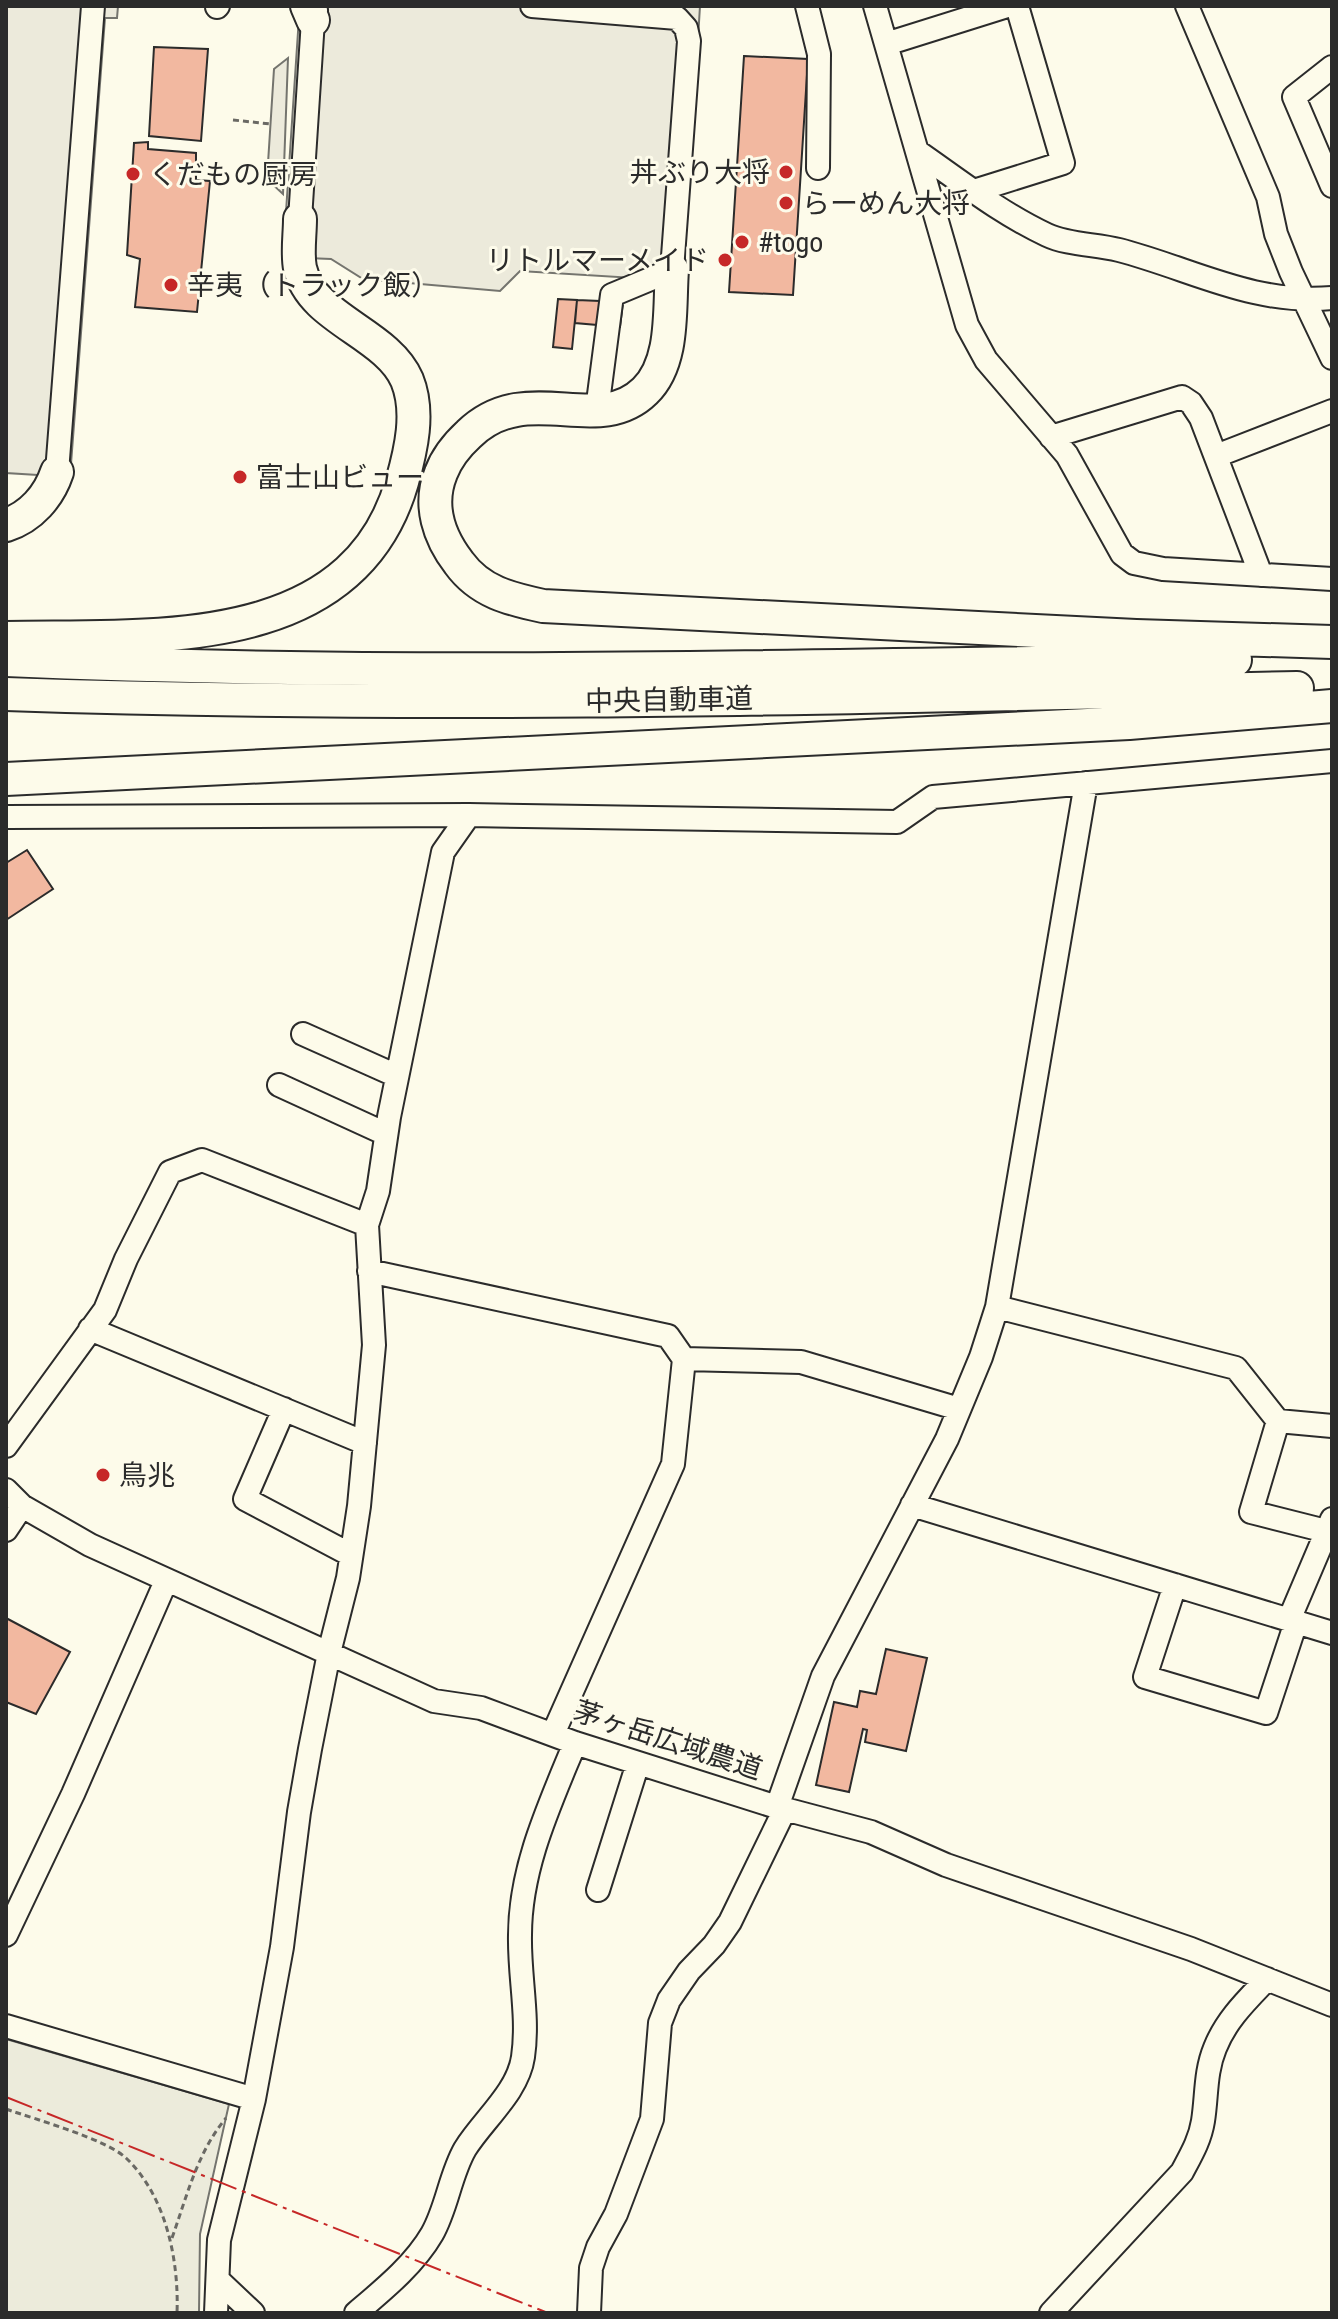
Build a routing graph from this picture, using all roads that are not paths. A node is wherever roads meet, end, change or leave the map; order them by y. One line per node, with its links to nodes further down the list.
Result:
1 (93, 6): 24 (street)
2 (532, 6): 16 (street)
3 (807, 6): 12 (street)
4 (875, 6): 9 (street)
5 (1007, 6): 9 (street)
6 (1017, 6): 14 (street)
7 (1187, 6): 18 (street)
8 (312, 11): 15 (street)
9 (886, 44): 11 (street)
10 (1332, 67): 13 (street)
11 (918, 152): 14 (street); 22 (street)
12 (818, 168)
13 (1332, 186)
14 (974, 191): 18 (street)
15 (300, 219): 28 (highway)
16 (672, 270): 20 (highway); 20 (street)
17 (1332, 298): 18 (street)
18 (1305, 300): 19 (street)
19 (1332, 358)
20 (597, 410): 29 (highway)
21 (1332, 411): 23 (street)
22 (1051, 437): 23 (street); 26 (street)
23 (1216, 456): 26 (street)
24 (57, 472): 25 (highway)
25 (6, 525)
26 (1261, 575): 27 (street)
27 (1332, 579)
28 (6, 638)
29 (1332, 642)
30 (1332, 658): 31 (highway, 中央自動車道)
31 (6, 660)
32 (1332, 688): 33 (highway, 中央自動車道)
33 (6, 694)
34 (1332, 706): 36 (highway)
35 (1332, 761): 37 (street)
36 (6, 779)
37 (1086, 783): 38 (street); 46 (street)
38 (469, 815): 39 (street); 41 (street)
39 (6, 817)
40 (303, 1034): 41 (street)
41 (397, 1076): 43 (street)
42 (279, 1085): 43 (street)
43 (386, 1134): 44 (street)
44 (367, 1225): 45 (street); 47 (street)
45 (369, 1271): 48 (street); 53 (street)
46 (997, 1307): 50 (street); 51 (street)
47 (90, 1329): 49 (street); 54 (street)
48 (684, 1359): 50 (street); 65 (street)
49 (284, 1409): 53 (street); 59 (street)
50 (959, 1409): 56 (street)
51 (1278, 1421): 52 (street); 57 (street)
52 (1332, 1426)
53 (365, 1443): 59 (street)
54 (6, 1446)
55 (14, 1498): 58 (street); 60 (street, 茅ヶ岳広域農道)
56 (912, 1505): 61 (street); 68 (street)
57 (1329, 1525): 62 (street)
58 (6, 1530)
59 (351, 1555): 64 (street)
60 (166, 1581): 64 (street, 茅ヶ岳広域農道); 70 (street)
61 (1175, 1585): 62 (street); 62 (street)
62 (1292, 1621): 63 (street)
63 (1332, 1633)
64 (329, 1653): 65 (street, 茅ヶ岳広域農道); 74 (street)
65 (553, 1734): 66 (street, 茅ヶ岳広域農道)
66 (575, 1743): 67 (street, 茅ヶ岳広域農道); 78 (street)
67 (638, 1763): 68 (street, 茅ヶ岳広域農道); 69 (street)
68 (781, 1808): 71 (street, 茅ヶ岳広域農道); 79 (street)
69 (598, 1890)
70 (6, 1935)
71 (1267, 1979): 72 (street, 茅ヶ岳広域農道); 80 (street)
72 (1332, 2005)
73 (6, 2026): 74 (street)
74 (254, 2099): 75 (street)
75 (218, 2280): 76 (street); 77 (street)
76 (216, 2313)
77 (253, 2313)
78 (356, 2313)
79 (589, 2313)
80 (1051, 2313)

